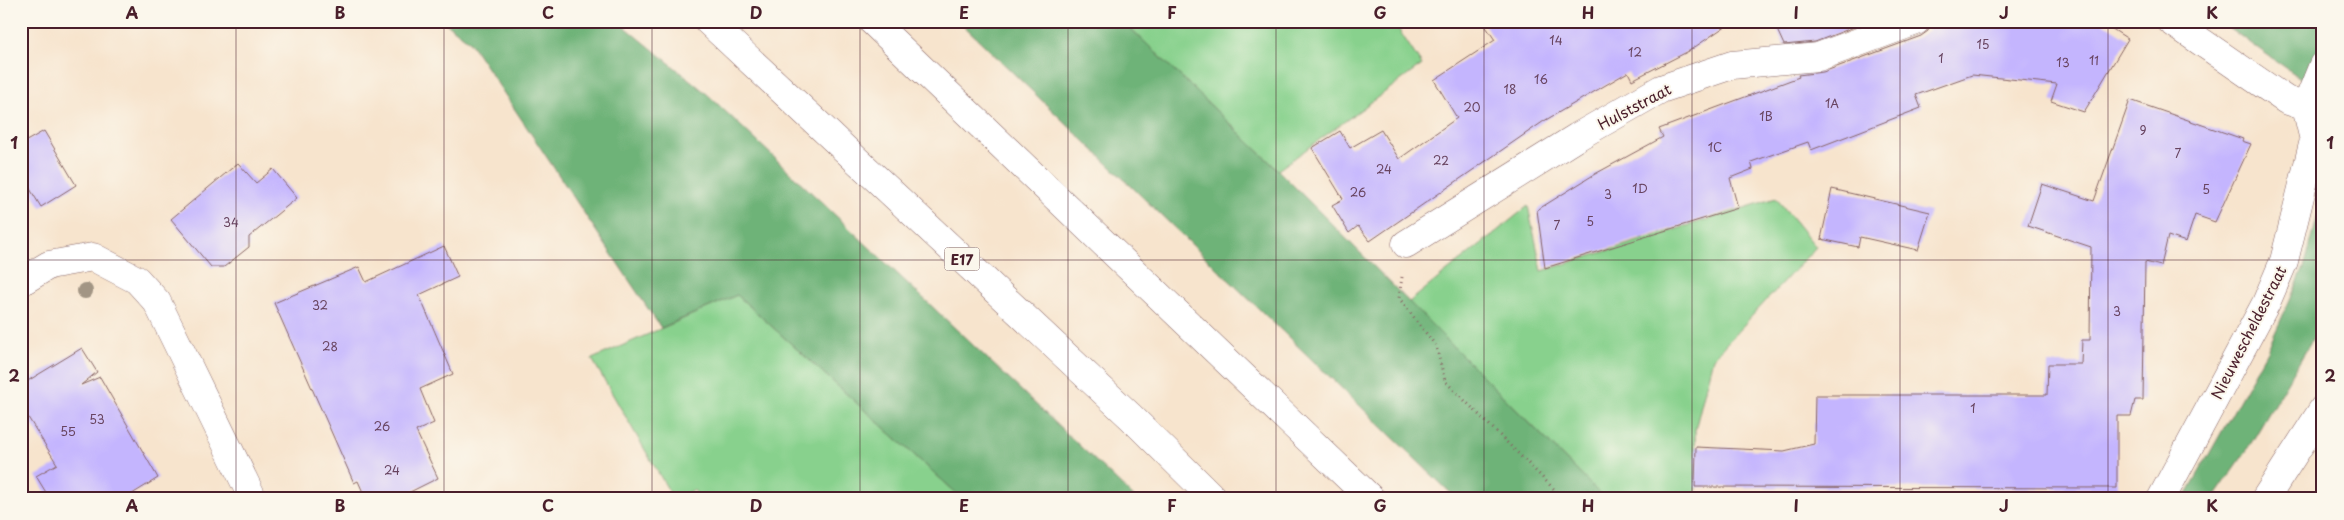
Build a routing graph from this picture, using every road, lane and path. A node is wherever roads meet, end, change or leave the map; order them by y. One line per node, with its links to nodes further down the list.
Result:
1 (708, 21): 11 (main road, E17)
2 (872, 21): 12 (main road)
3 (1916, 21): 7 (main road, Hulststraat)
4 (2171, 21): 6 (main road)
5 (2323, 65): 6 (main road)
6 (2306, 107): 14 (main road, Nieuwescheldestraat)
7 (1406, 244): 13 (path)
8 (21, 282): 10 (main road)
9 (2323, 409): 15 (main road)
10 (253, 499)
11 (1214, 499)
12 (1371, 499)
13 (1564, 499)
14 (2161, 499)
15 (2266, 499)

